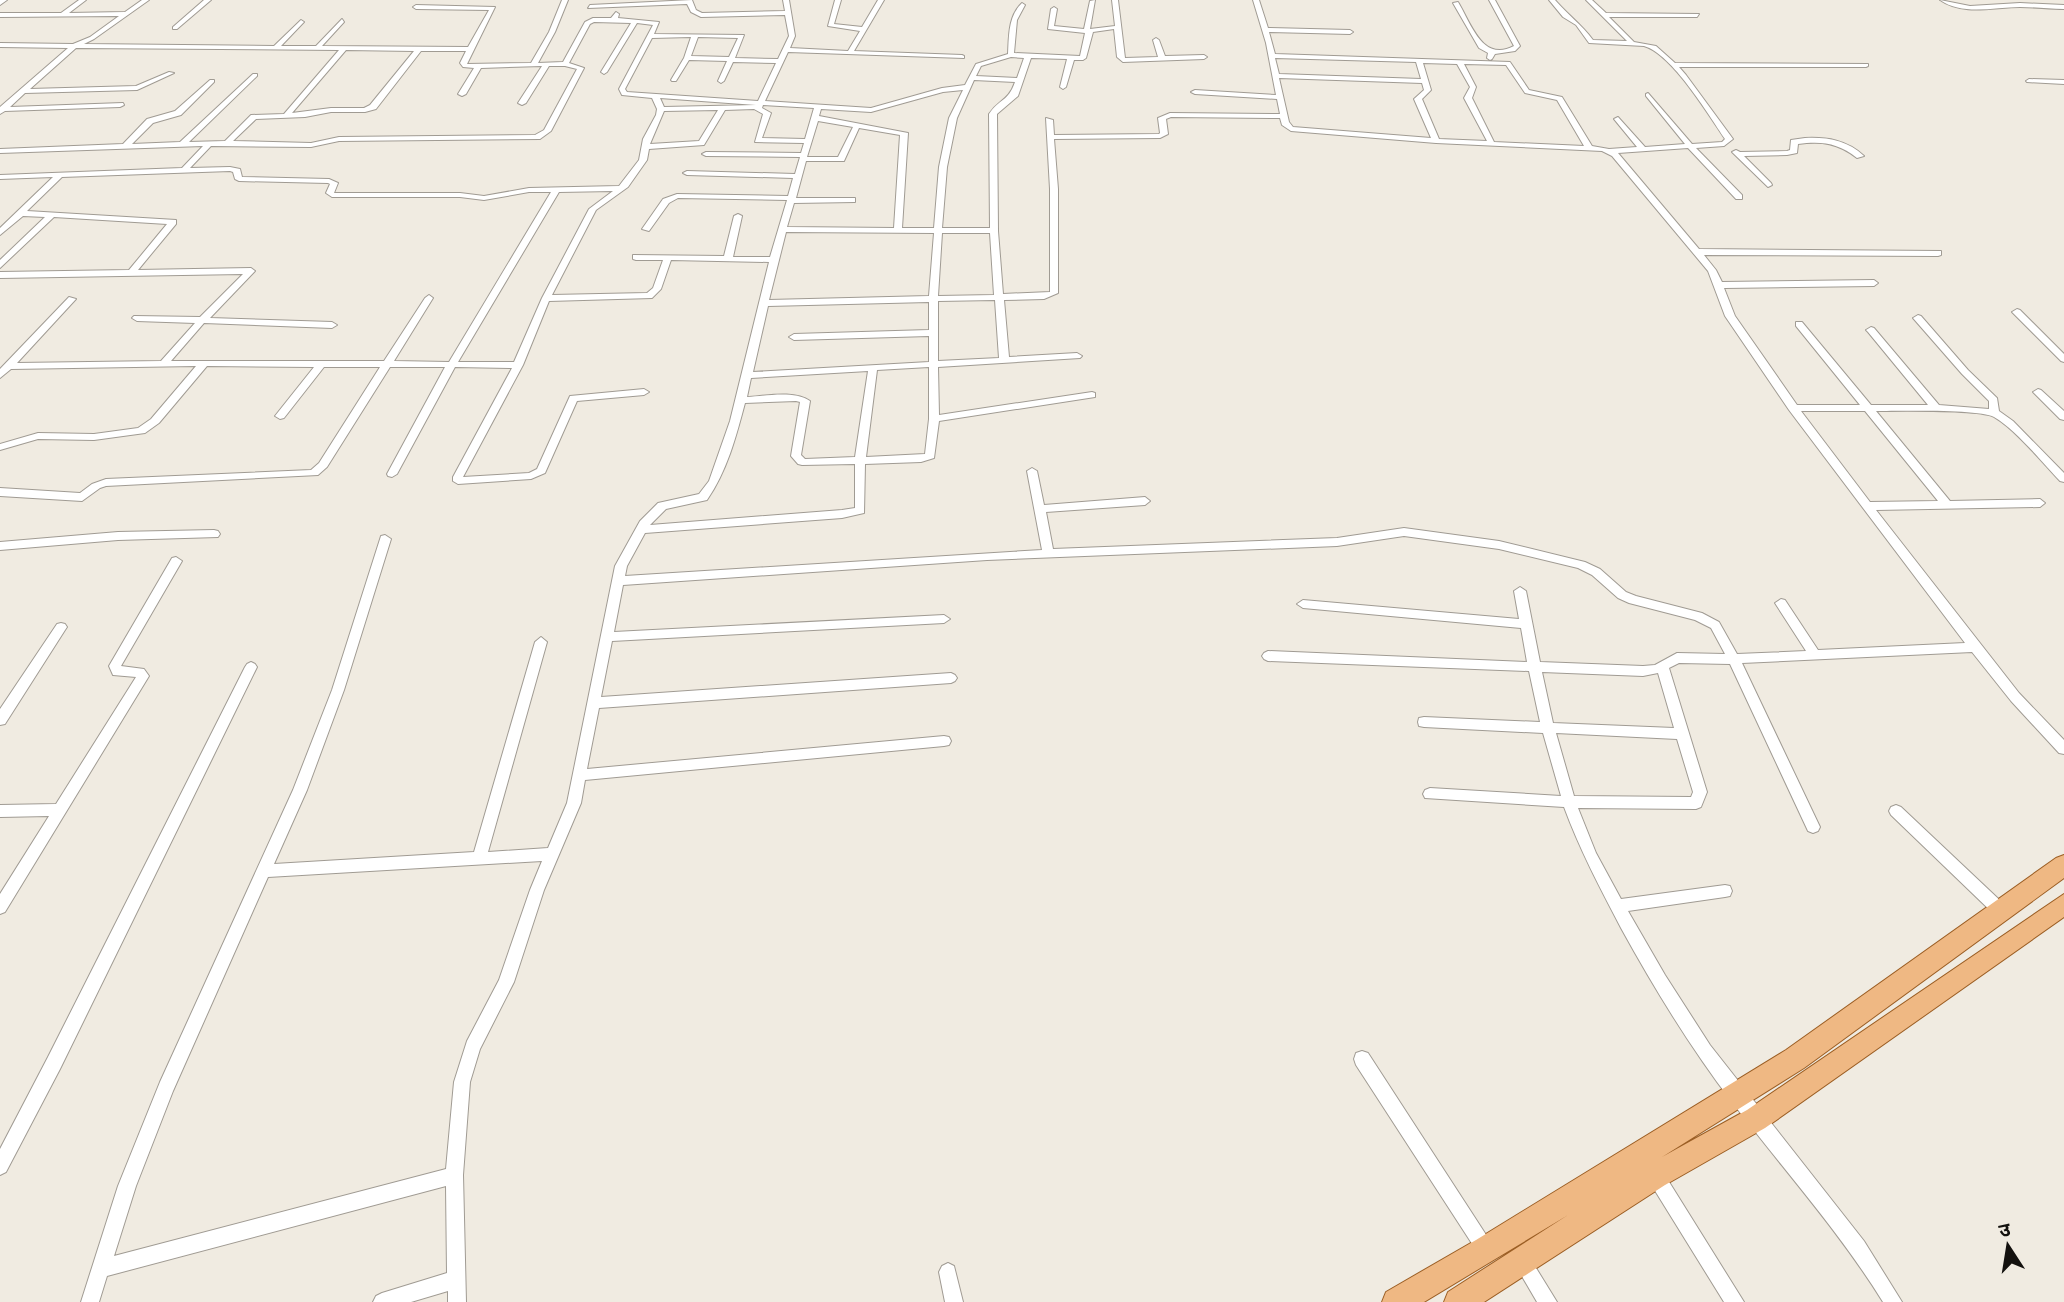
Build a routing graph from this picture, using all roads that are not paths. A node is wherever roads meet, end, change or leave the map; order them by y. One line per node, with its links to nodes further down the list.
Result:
1 (83, 0): 30 (street)
2 (146, 0): 28 (street)
3 (208, 0): 37 (street)
4 (565, 0): 71 (street)
5 (786, 0): 27 (street)
6 (838, 0): 39 (street)
7 (881, 0): 39 (street)
8 (1115, 0): 38 (street)
9 (1256, 0): 41 (street)
10 (1492, 0): 56 (street)
11 (1552, 0): 47 (street)
12 (1589, 0): 31 (street)
13 (1944, 0): 24 (street)
14 (1984, 0): 24 (street)
15 (689, 1): 19 (street); 27 (street)
16 (1093, 1): 40 (street)
17 (447, 3): 18 (street); 22 (street)
18 (493, 3): 51 (street)
19 (620, 3): 23 (street); 33 (street)
20 (1456, 3): 56 (street)
21 (1022, 5): 57 (street)
22 (416, 7)
23 (590, 7)
24 (1994, 7): 25 (street)
25 (2063, 8)
26 (1054, 9): 40 (street)
27 (789, 13): 54 (street)
28 (126, 14): 30 (street); 48 (street)
29 (0, 15): 30 (street)
30 (62, 15)
31 (1604, 15): 32 (street); 47 (street)
32 (1697, 15)
33 (614, 20): 35 (street); 70 (street)
34 (342, 21): 50 (street)
35 (635, 21): 44 (street); 76 (street)
36 (301, 22): 49 (street)
37 (176, 28)
38 (1117, 28): 40 (street); 64 (street)
39 (863, 29): 55 (street)
40 (1089, 30): 63 (street)
41 (1264, 30): 42 (street); 59 (street)
42 (1350, 32)
43 (695, 35): 44 (street); 62 (street); 65 (street)
44 (651, 36): 94 (street)
45 (1156, 40): 64 (street)
46 (0, 44): 48 (street)
47 (1633, 44): 73 (street)
48 (75, 46): 49 (street); 90 (street)
49 (277, 46): 50 (street)
50 (319, 46): 53 (street)
51 (470, 48): 52 (street); 75 (street)
52 (419, 49): 53 (street); 103 (street)
53 (343, 50): 103 (street)
54 (784, 50): 55 (street); 67 (street)
55 (849, 52): 60 (street)
56 (1492, 52): 69 (street)
57 (1011, 55): 58 (street); 80 (street)
58 (1028, 56): 63 (street); 82 (street)
59 (1271, 56): 66 (street); 79 (street)
60 (962, 57)
61 (1203, 57): 64 (street)
62 (687, 58): 65 (street); 81 (street)
63 (1071, 58): 89 (street)
64 (1162, 59)
65 (732, 60): 67 (street); 85 (street)
66 (1419, 60): 68 (street); 86 (street)
67 (779, 61): 98 (street)
68 (1459, 61): 69 (street); 113 (street)
69 (1487, 62): 119 (street)
70 (565, 64): 72 (street); 111 (street)
71 (533, 65): 72 (street); 75 (street)
72 (546, 65): 96 (street)
73 (1675, 65): 74 (street); 114 (street)
74 (1866, 65)
75 (480, 66): 92 (street)
76 (604, 72)
77 (171, 73): 90 (street)
78 (255, 75): 115 (street)
79 (1275, 76): 86 (street); 95 (street)
80 (972, 78): 82 (street); 88 (street)
81 (674, 80)
82 (1019, 80): 146 (street)
83 (2029, 80): 87 (street)
84 (212, 81): 116 (street)
85 (721, 81)
86 (1425, 81): 110 (street)
87 (2064, 82)
88 (968, 87): 102 (street); 147 (street)
89 (1063, 87)
90 (24, 91): 99 (street)
91 (1195, 92): 95 (street)
92 (462, 94)
93 (1648, 95): 118 (street)
94 (656, 96): 98 (street); 100 (street)
95 (1279, 97): 104 (street)
96 (522, 103)
97 (120, 105): 99 (street)
98 (759, 106): 101 (street); 102 (street); 109 (street)
99 (2, 108)
100 (661, 109): 101 (street); 117 (street)
101 (722, 109): 117 (street)
102 (816, 112): 107 (street); 109 (street)
103 (287, 115): 111 (street)
104 (1283, 116): 108 (street); 110 (street)
105 (1618, 119): 120 (street)
106 (1049, 120): 108 (street)
107 (856, 127): 126 (street); 145 (street)
108 (1050, 137): 162 (street)
109 (808, 141): 126 (street)
110 (1436, 141): 113 (street)
111 (227, 143): 112 (street)
112 (209, 144): 115 (street); 127 (street)
113 (1492, 144): 119 (street)
114 (1724, 144): 118 (street); 124 (street)
115 (182, 145): 116 (street)
116 (126, 146): 121 (street)
117 (646, 146): 135 (street)
118 (1690, 146): 120 (street); 137 (street)
119 (1589, 148): 122 (street)
120 (1642, 148): 122 (street)
121 (0, 151)
122 (1609, 151): 149 (street)
123 (706, 153): 126 (street)
124 (1738, 154): 125 (street); 133 (street)
125 (1860, 156)
126 (803, 157): 131 (street)
127 (185, 169): 129 (street); 136 (street)
128 (687, 173): 131 (street)
129 (60, 174): 130 (street); 140 (street)
130 (10, 176): 132 (street); 134 (street)
131 (798, 176): 138 (street)
132 (0, 177)
133 (1768, 185)
134 (0, 186)
135 (621, 188): 136 (street); 161 (street)
136 (557, 189): 182 (street)
137 (1739, 197)
138 (792, 199): 139 (street); 143 (street); 144 (street)
139 (852, 200)
140 (21, 213): 141 (street); 148 (street)
141 (51, 216): 155 (street); 156 (street)
142 (738, 216): 153 (street)
143 (646, 229)
144 (783, 229): 145 (street); 154 (street)
145 (898, 231): 147 (street)
146 (994, 231): 147 (street); 162 (street)
147 (937, 232): 164 (street)
148 (0, 233)
149 (1697, 252): 150 (street); 159 (street)
150 (1938, 253)
151 (636, 257): 152 (street)
152 (668, 258): 153 (street); 161 (street)
153 (728, 259): 154 (street)
154 (775, 260): 165 (street)
155 (0, 265)
156 (132, 272): 157 (street); 169 (street)
157 (0, 275)
158 (1874, 283): 159 (street)
159 (1720, 285): 193 (street)
160 (429, 298): 181 (street)
161 (546, 298): 184 (street)
162 (997, 298): 164 (street); 177 (street)
163 (72, 299): 185 (street)
164 (933, 300): 165 (street); 173 (street)
165 (764, 303): 188 (street)
166 (2017, 312): 176 (street)
167 (137, 318): 169 (street)
168 (1918, 318): 196 (street)
169 (202, 320): 171 (street); 178 (street)
170 (1798, 324): 194 (street)
171 (332, 325)
172 (1871, 330): 195 (street)
173 (932, 333): 174 (street); 183 (street)
174 (794, 337)
175 (1077, 356): 177 (street)
176 (2064, 359)
177 (1004, 360): 183 (street)
178 (164, 363): 179 (street); 185 (street)
179 (204, 363): 180 (street); 200 (street)
180 (322, 363): 181 (street); 197 (street)
181 (388, 364): 182 (street); 205 (street)
182 (452, 364): 184 (street); 203 (street)
183 (932, 364): 186 (street); 199 (street)
184 (518, 365): 189 (street)
185 (10, 366): 187 (street)
186 (873, 367): 188 (street); 201 (street)
187 (0, 375)
188 (747, 375): 192 (street)
189 (644, 392)
190 (2038, 392): 198 (street)
191 (1092, 395): 199 (street)
192 (741, 400): 201 (street); 211 (street)
193 (1793, 408): 194 (street); 209 (street)
194 (1868, 408): 195 (street); 208 (street)
195 (1936, 408): 196 (street)
196 (1994, 412): 204 (street)
197 (280, 416)
198 (2064, 417)
199 (934, 419): 201 (street)
200 (0, 447)
201 (860, 461): 211 (street)
202 (1032, 471): 210 (street)
203 (392, 474)
204 (2064, 479)
205 (0, 492)
206 (1145, 501): 210 (street)
207 (2040, 503): 208 (street)
208 (1947, 505): 209 (street)
209 (1867, 506): 226 (street)
210 (1040, 509): 215 (street)
211 (641, 529): 217 (street)
212 (214, 534): 214 (street)
213 (385, 539): 251 (street)
214 (0, 546)
215 (1048, 553): 217 (street); 229 (street)
216 (176, 561): 244 (street)
217 (619, 581): 224 (street)
218 (1520, 591): 222 (street)
219 (1781, 603): 227 (street)
220 (1303, 604): 222 (street)
221 (944, 619): 224 (street)
222 (1526, 624): 232 (street)
223 (61, 627): 235 (street)
224 (606, 637): 234 (street)
225 (541, 642): 249 (street)
226 (1975, 647): 227 (street); 240 (street)
227 (1815, 655): 229 (street)
228 (1268, 656): 232 (street)
229 (1734, 659): 230 (street); 247 (street)
230 (1662, 666): 232 (street); 238 (street)
231 (251, 667): 260 (street)
232 (1534, 668): 237 (street)
233 (951, 678): 234 (street)
234 (594, 703): 241 (street)
235 (0, 720)
236 (1424, 722): 237 (street)
237 (1548, 728): 238 (street); 243 (street)
238 (1681, 734): 243 (street)
239 (944, 741): 241 (street)
240 (2064, 749)
241 (582, 775): 248 (street)
242 (1430, 794): 243 (street)
243 (1569, 802): 254 (street)
244 (59, 810): 245 (street); 255 (street)
245 (0, 811)
246 (1896, 811): 256 (street)
247 (1813, 827)
248 (552, 854): 249 (street); 261 (street)
249 (480, 859): 251 (street)
250 (2064, 865): 256 (main road)
251 (263, 871): 265 (street)
252 (1726, 891): 254 (street)
253 (2064, 904): 259 (main road)
254 (1617, 906): 258 (street)
255 (0, 907)
256 (2002, 912): 258 (main road)
257 (1362, 1059): 263 (street)
258 (1737, 1096): 259 (street); 263 (main road)
259 (1756, 1119): 262 (main road); 276 (street)
260 (0, 1166)
261 (454, 1175): 265 (street); 267 (street)
262 (1655, 1175): 264 (main road); 275 (street)
263 (1486, 1250): 272 (main road)
264 (1522, 1261): 273 (main road); 274 (street)
265 (100, 1269): 268 (street)
266 (948, 1272): 271 (street)
267 (456, 1279): 269 (street); 270 (street)
268 (90, 1302)
269 (382, 1302)
270 (457, 1302)
271 (954, 1302)
272 (1396, 1302)
273 (1458, 1302)
274 (1548, 1302)
275 (1735, 1302)
276 (1893, 1302)

